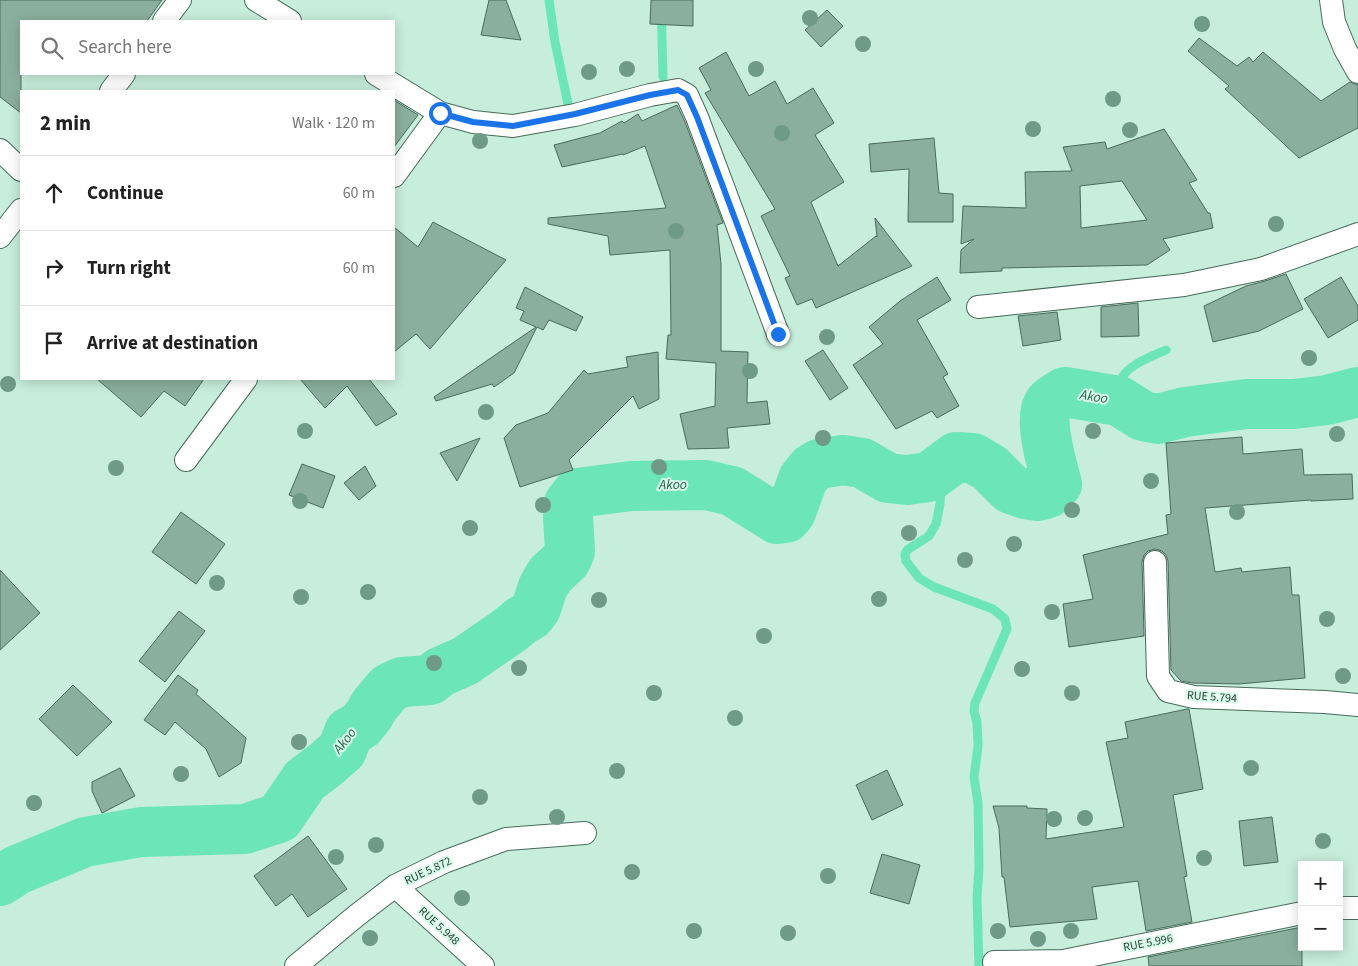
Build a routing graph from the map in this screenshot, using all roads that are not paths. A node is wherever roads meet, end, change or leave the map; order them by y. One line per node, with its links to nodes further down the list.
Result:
1 (180, 0): 4 (street)
2 (256, 0): 5 (street)
3 (1331, 0): 6 (street)
4 (165, 20)
5 (288, 20)
6 (1358, 72)
7 (123, 75): 9 (street)
8 (378, 75): 10 (street)
9 (112, 90)
10 (440, 113): 13 (street); 18 (street)
11 (0, 150): 12 (street)
12 (20, 169)
13 (395, 175)
14 (20, 211): 16 (street)
15 (1358, 234): 17 (street)
16 (0, 237)
17 (978, 307)
18 (778, 334)
19 (245, 380): 20 (street)
20 (186, 460)
21 (1155, 562): 22 (street, RUE 5.794)
22 (1358, 705)
23 (585, 833): 24 (street, RUE 5.872)
24 (395, 886): 29 (street, RUE 5.872); 30 (street, RUE 5.948)
25 (1343, 908): 26 (street)
26 (1358, 908)
27 (1298, 914): 28 (street, RUE 5.996)
28 (994, 962)
29 (296, 966)
30 (483, 966)

